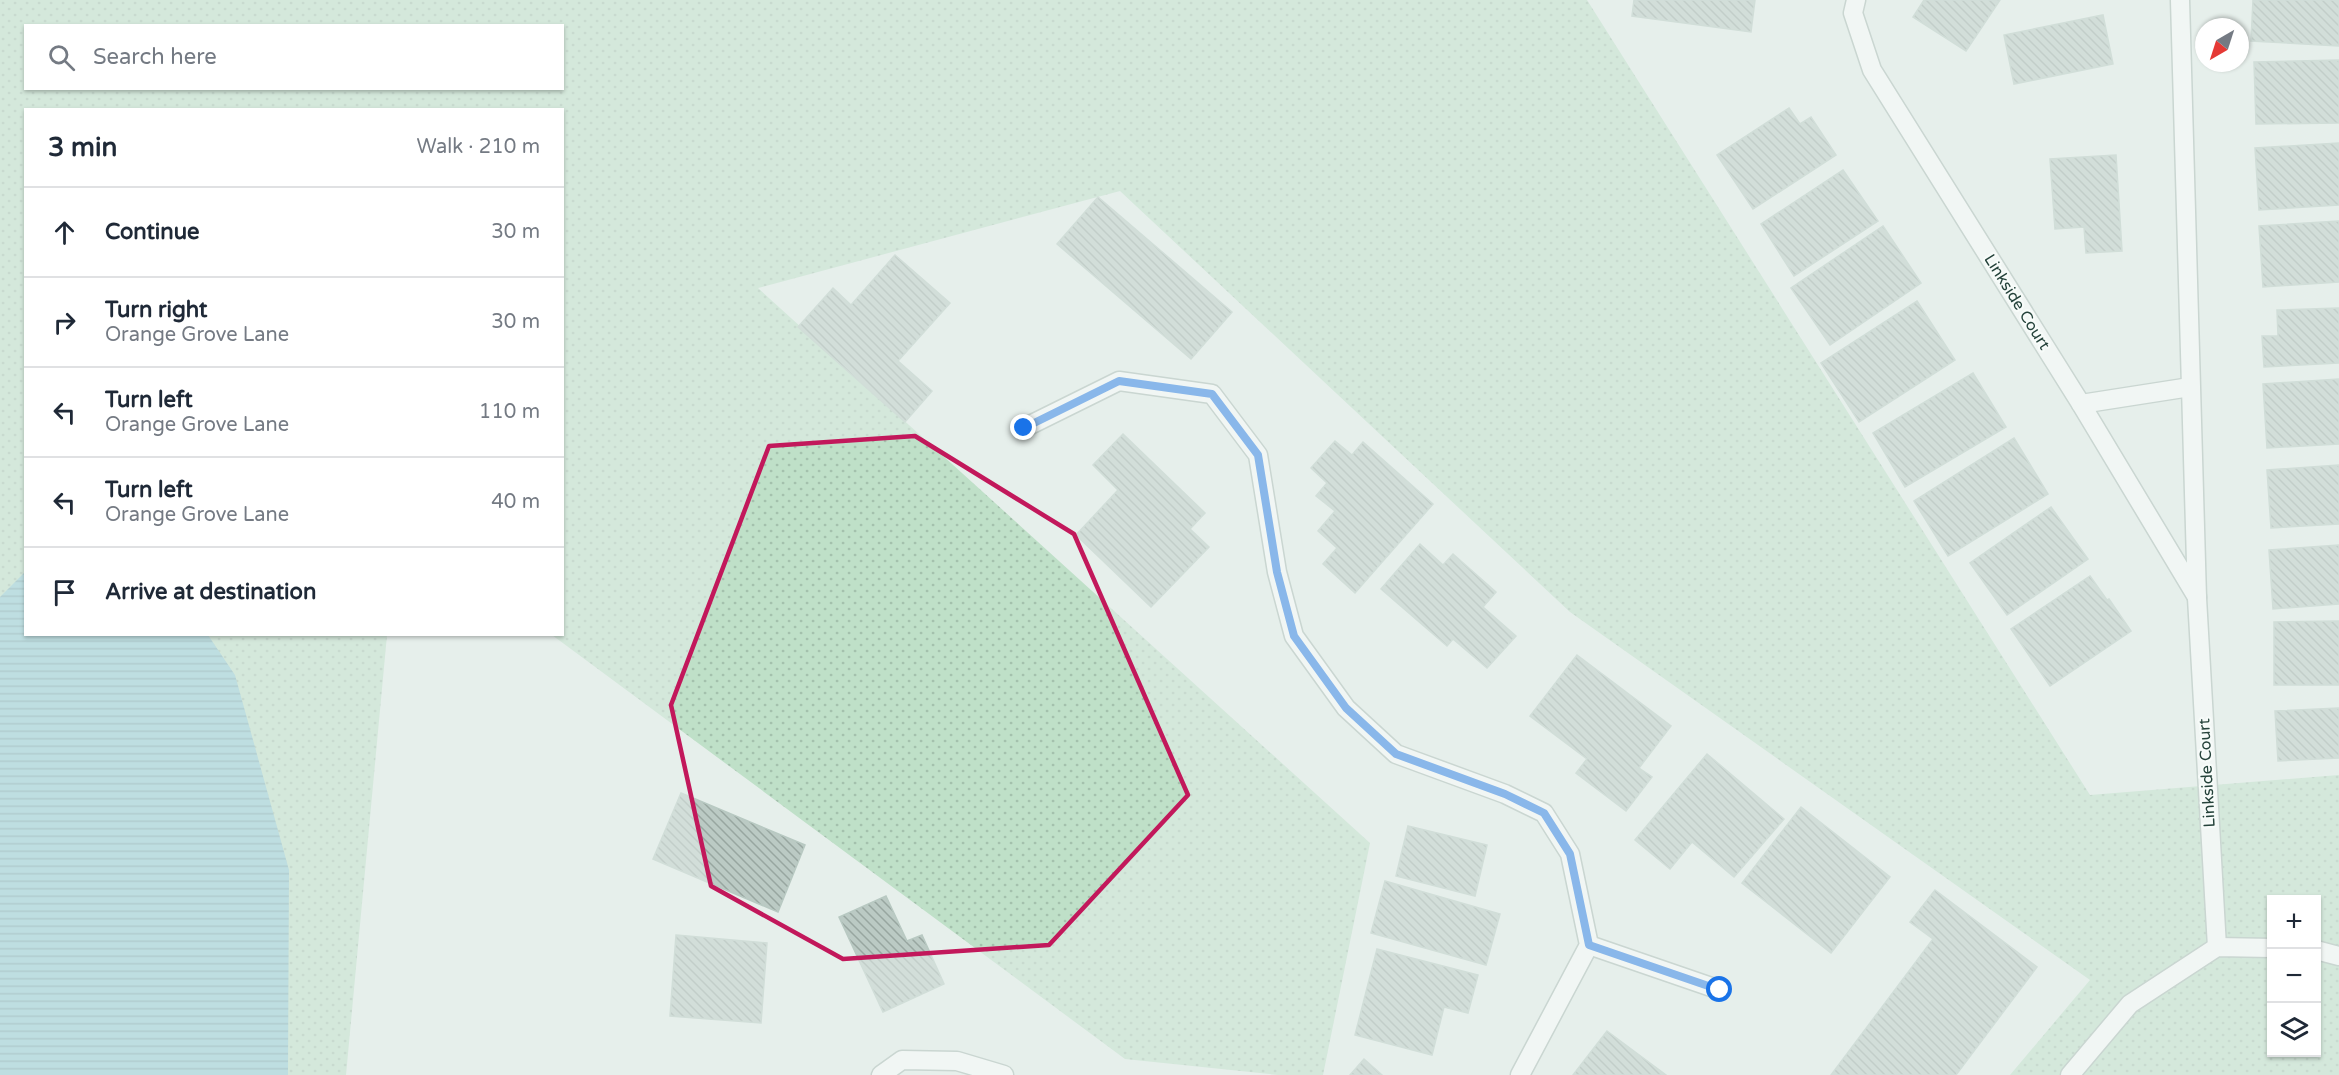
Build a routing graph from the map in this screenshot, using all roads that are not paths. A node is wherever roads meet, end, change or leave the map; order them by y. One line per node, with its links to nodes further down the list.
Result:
1 (1856, 0): 4 (street, Linkside Court)
2 (2180, 0): 3 (street, Linkside Court)
3 (2190, 387): 4 (street); 6 (street, Linkside Court)
4 (2081, 404): 6 (street, Linkside Court)
5 (1024, 428): 7 (street)
6 (2198, 598): 8 (street, Linkside Court)
7 (1589, 945): 12 (street); 15 (street)
8 (2217, 947): 9 (street); 16 (street)
9 (2267, 948)
10 (2321, 952): 11 (street)
11 (2339, 957)
12 (1720, 990)
13 (881, 1075): 14 (street)
14 (1004, 1075)
15 (1520, 1075)
16 (2070, 1075)

